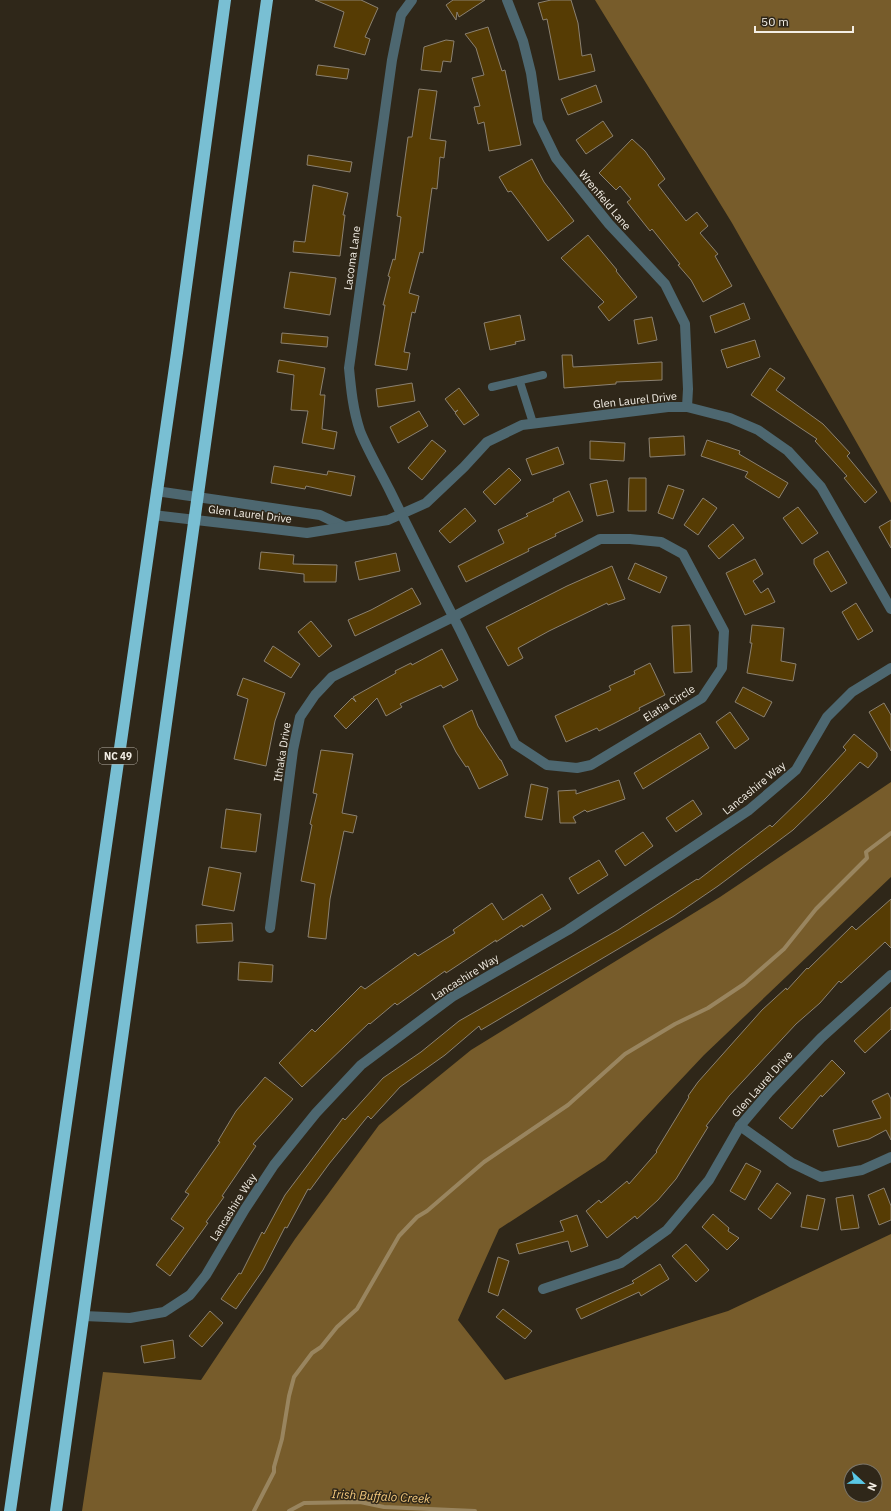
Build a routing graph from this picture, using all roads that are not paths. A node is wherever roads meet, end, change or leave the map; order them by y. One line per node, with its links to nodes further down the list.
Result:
1 (224, 0): 10 (highway, NC 49)
2 (267, 0): 11 (highway)
3 (412, 0): 13 (street, Lacoma Lane)
4 (507, 0): 8 (street, Wrenfield Lane)
5 (543, 375): 6 (lane)
6 (520, 382): 7 (lane); 9 (lane)
7 (492, 387)
8 (687, 407): 9 (street, Glen Laurel Drive); 16 (street, Glen Laurel Drive)
9 (533, 424): 13 (street, Glen Laurel Drive)
10 (156, 491): 11 (street, Glen Laurel Drive); 12 (highway, NC 49)
11 (197, 496): 14 (highway); 15 (street, Glen Laurel Drive)
12 (153, 515): 14 (street, Glen Laurel Drive); 25 (highway, NC 49)
13 (400, 515): 15 (street, Glen Laurel Drive); 17 (street, Elatia Circle)
14 (194, 519): 15 (street, Glen Laurel Drive); 24 (highway)
15 (343, 526)
16 (891, 609)
17 (453, 616): 17 (street, Elatia Circle); 19 (street, Ithaka Drive)
18 (891, 668): 24 (street, Lancashire Way)
19 (270, 928)
20 (891, 975): 21 (street, Glen Laurel Drive)
21 (740, 1126): 22 (street); 23 (street, Glen Laurel Drive)
22 (891, 1157)
23 (543, 1289)
24 (84, 1316): 26 (highway)
25 (10, 1511)
26 (56, 1511)

